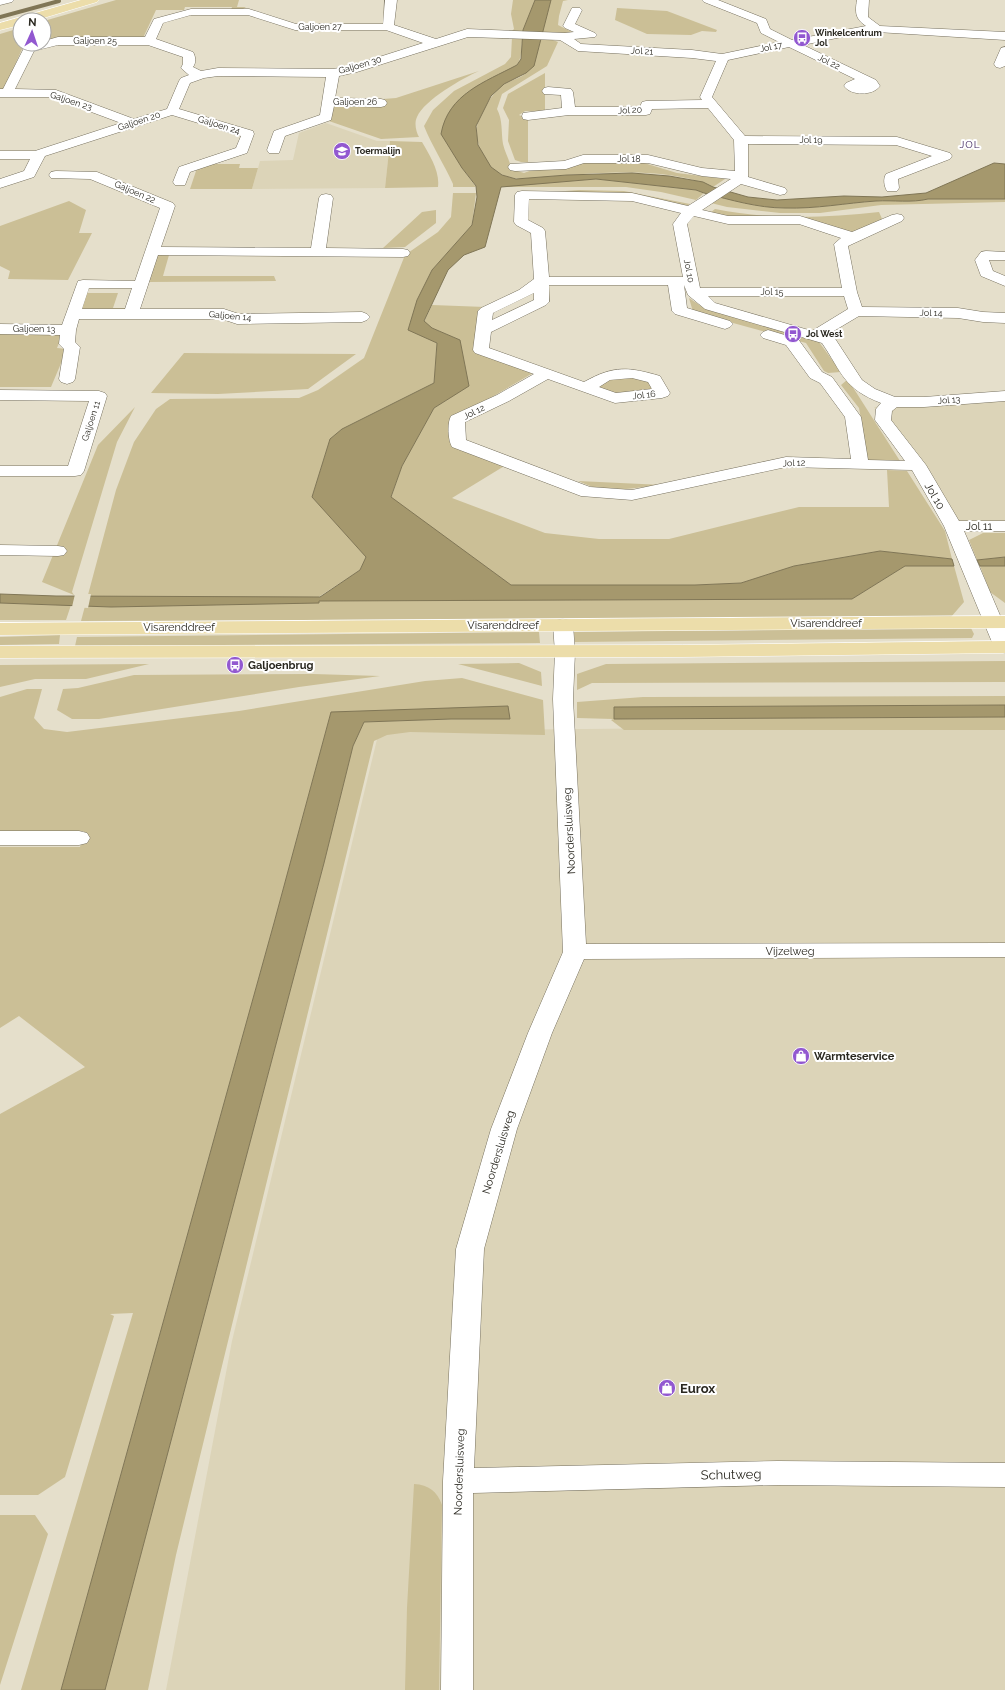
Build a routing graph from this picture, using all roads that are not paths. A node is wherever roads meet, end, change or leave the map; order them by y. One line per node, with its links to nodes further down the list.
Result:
1 (8, 0): 8 (street)
2 (94, 0): 10 (main road)
3 (105, 0): 12 (main road)
4 (252, 0): 11 (street)
5 (391, 0): 16 (street)
6 (708, 0): 28 (street, Jol 22)
7 (863, 0): 17 (street)
8 (0, 2)
9 (576, 10): 19 (street, Jol 21)
10 (52, 12)
11 (249, 12): 16 (street, Galjoen 27); 23 (street, Galjoen 27)
12 (52, 17)
13 (12, 23): 14 (main road)
14 (0, 27)
15 (12, 28): 18 (main road)
16 (391, 28): 25 (street, Galjoen 27); 27 (street)
17 (877, 29): 21 (street, Jol 17); 28 (street, Jol 17)
18 (0, 32)
19 (588, 34): 22 (street, Jol 21); 26 (street, Jol 21)
20 (516, 35): 22 (street, Jol 21); 25 (street, Galjoen 30)
21 (1005, 36)
22 (565, 37): 31 (street, Jol 21)
23 (149, 41): 24 (street, Galjoen 25); 32 (street, Galjoen 25)
24 (52, 42)
25 (434, 42): 36 (street, Galjoen 30)
26 (610, 43)
27 (404, 44)
28 (790, 44): 31 (street, Jol 17); 38 (street, Jol 22)
29 (1005, 51): 34 (street)
30 (26, 52): 40 (street, Galjoen 23)
31 (723, 58): 43 (street)
32 (190, 64): 33 (street); 35 (street)
33 (246, 64)
34 (1000, 64)
35 (201, 75): 36 (street, Galjoen 30); 45 (street, Galjoen 20)
36 (332, 76): 37 (street); 41 (street, Galjoen 26)
37 (280, 79)
38 (867, 81)
39 (548, 91): 44 (street)
40 (4, 93): 47 (street, Galjoen 23)
41 (328, 102): 42 (street, Galjoen 26); 50 (street, Galjoen 26)
42 (381, 102)
43 (711, 104): 44 (street, Jol 20); 51 (street)
44 (569, 110): 46 (street, Jol 20)
45 (172, 111): 47 (street, Galjoen 20); 49 (street, Galjoen 24)
46 (528, 116)
47 (133, 123): 52 (street, Galjoen 20)
48 (765, 129): 51 (street)
49 (248, 134): 50 (street, Galjoen 26); 61 (street, Galjoen 24)
50 (279, 134): 53 (street)
51 (741, 140): 60 (street); 63 (street, Jol 19)
52 (63, 146): 55 (street, Galjoen 20); 56 (street)
53 (274, 150)
54 (0, 155): 55 (street, Galjoen 20)
55 (39, 155): 58 (street)
56 (66, 160)
57 (515, 167): 60 (street, Jol 18)
58 (29, 174): 59 (street); 62 (street)
59 (56, 175): 65 (street); 70 (street, Galjoen 22)
60 (741, 178): 64 (street); 67 (street)
61 (180, 182)
62 (0, 184)
63 (892, 188)
64 (780, 191)
65 (0, 194)
66 (326, 198): 71 (street)
67 (697, 207): 69 (street); 74 (street); 77 (street, Jol 10)
68 (897, 218): 69 (street)
69 (853, 237): 78 (street)
70 (153, 251): 71 (street); 81 (street, Galjoen 22)
71 (318, 251): 72 (street)
72 (404, 253)
73 (1005, 256): 75 (street)
74 (542, 281): 77 (street); 87 (street)
75 (1005, 282)
76 (131, 284): 80 (street, Galjoen 13)
77 (686, 285): 78 (street, Jol 15); 86 (street, Jol 10); 90 (street, Jol 10)
78 (850, 292): 79 (street)
79 (856, 311): 83 (street, Jol 14); 86 (street)
80 (73, 314): 81 (street, Galjoen 14); 85 (street, Galjoen 13)
81 (131, 314): 82 (street, Galjoen 14)
82 (362, 317)
83 (1005, 318)
84 (0, 329): 85 (street, Galjoen 13)
85 (68, 330): 89 (street, Galjoen 13)
86 (816, 336): 88 (street, Jol 10)
87 (546, 374): 91 (street); 100 (street, Jol 12)
88 (851, 375): 90 (street); 94 (street, Jol 10)
89 (67, 379)
90 (826, 380): 95 (street, Jol 10)
91 (586, 388)
92 (0, 395): 97 (street, Galjoen 11)
93 (1005, 396): 94 (street, Jol 13)
94 (893, 402): 96 (street, Jol 10)
95 (860, 465): 96 (street, Jol 12); 101 (street, Jol 12)
96 (917, 465): 102 (street, Jol 10)
97 (0, 471)
98 (582, 477): 100 (street)
99 (652, 480): 101 (street)
100 (563, 484): 101 (street, Jol 12)
101 (673, 487)
102 (953, 526): 103 (street, Jol 11); 106 (street, Jol 10)
103 (1005, 526)
104 (0, 550): 105 (street)
105 (58, 551)
106 (999, 622): 107 (main road, Visarenddreef); 109 (street, Jol 10)
107 (563, 625): 108 (main road, Visarenddreef); 111 (street, Noordersluisweg)
108 (0, 629)
109 (1004, 647): 111 (main road)
110 (0, 652): 111 (main road)
111 (565, 652): 115 (street, Noordersluisweg)
112 (0, 838): 113 (street)
113 (79, 838)
114 (1005, 950): 115 (street, Vijzelweg)
115 (575, 952): 117 (street, Noordersluisweg)
116 (1005, 1475): 117 (street, Schutweg)
117 (458, 1481): 118 (street, Noordersluisweg)
118 (457, 1690)

